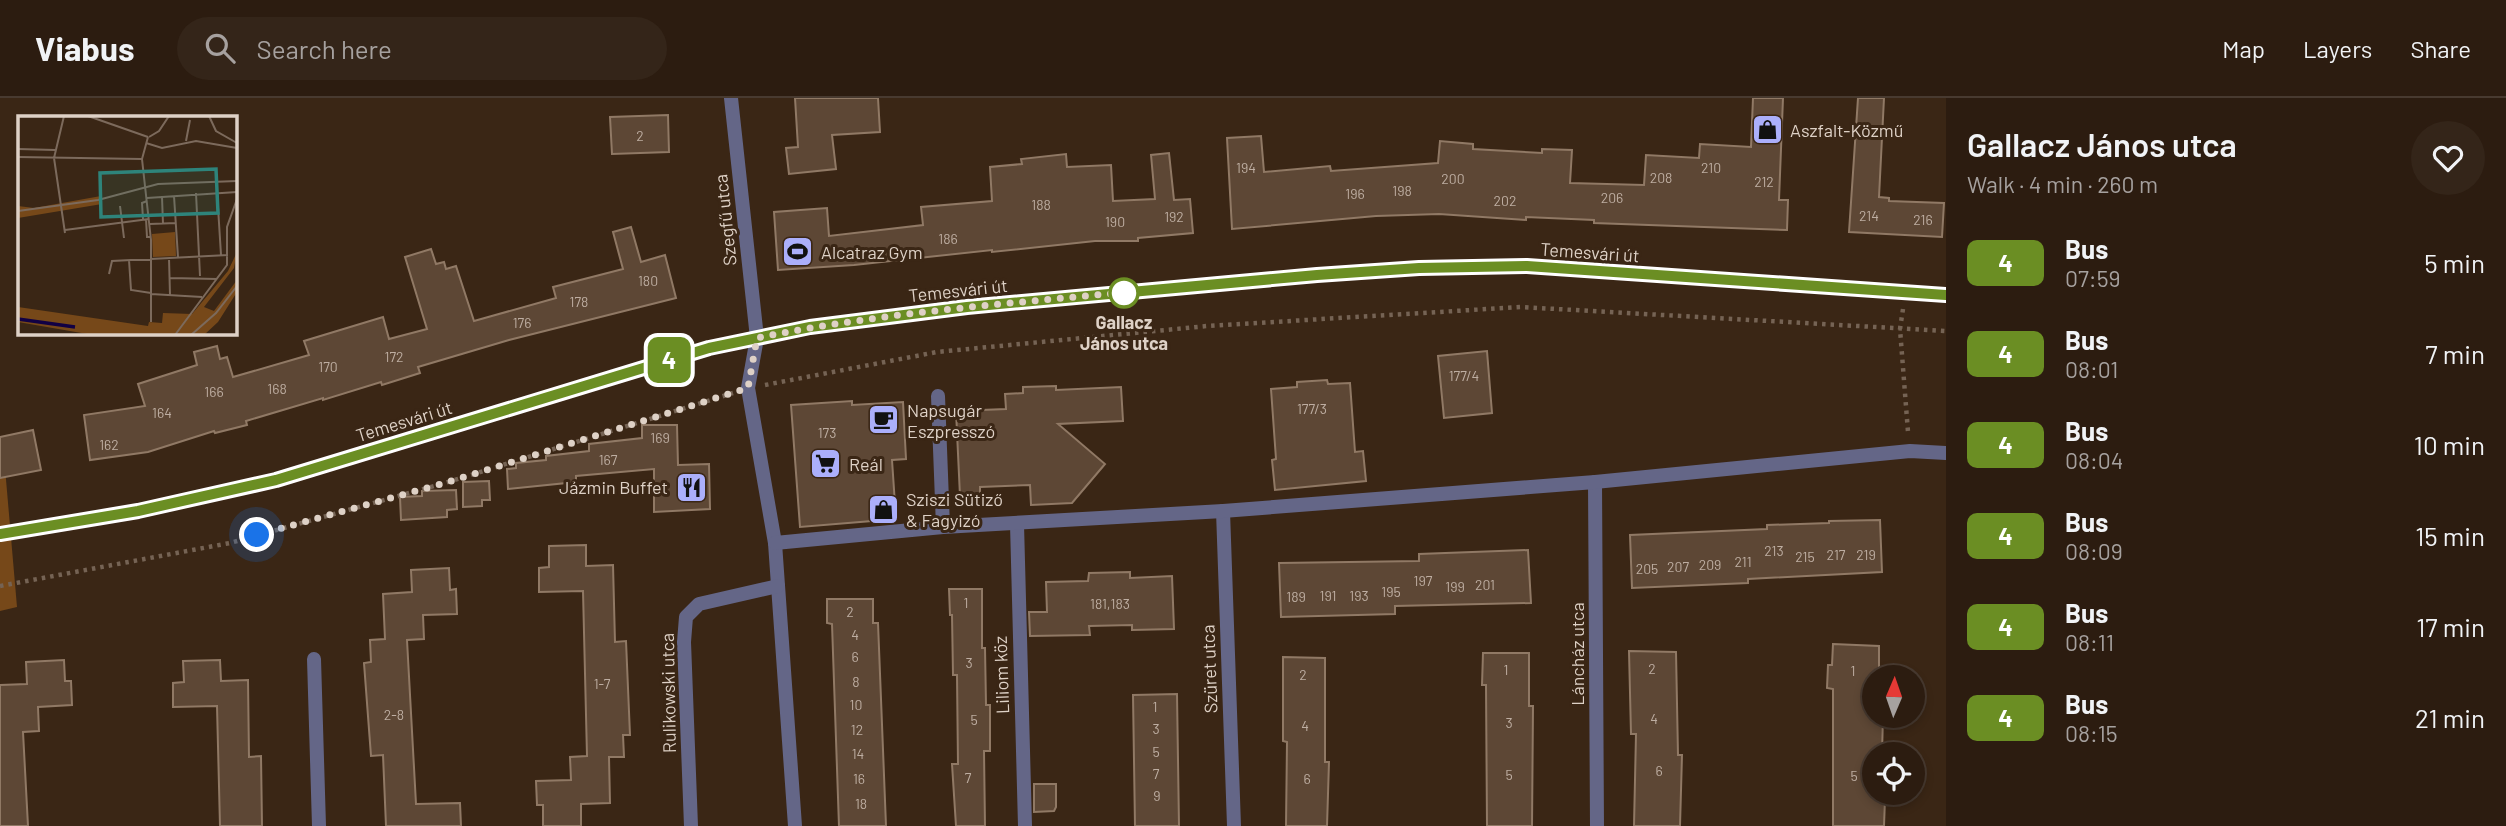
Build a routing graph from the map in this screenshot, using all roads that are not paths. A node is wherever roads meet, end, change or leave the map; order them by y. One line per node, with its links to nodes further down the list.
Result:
1 (731, 98): 3 (street, Szegfű utca)
2 (1946, 295): 3 (street, Temesvári út)
3 (757, 338): 10 (street, Temesvári út); 11 (street)
4 (938, 396): 9 (street)
5 (1946, 453): 6 (street)
6 (1595, 482): 7 (street); 19 (street, Láncház utca)
7 (1223, 511): 8 (street); 18 (street, Szüret utca)
8 (1017, 524): 9 (street); 17 (street, Liliom köz)
9 (943, 527): 11 (street)
10 (0, 534)
11 (775, 543): 12 (street)
12 (778, 586): 15 (street, Rulikowski utca); 16 (street)
13 (314, 659): 14 (street)
14 (319, 826)
15 (691, 826)
16 (795, 826)
17 (1025, 826)
18 (1234, 826)
19 (1597, 826)

